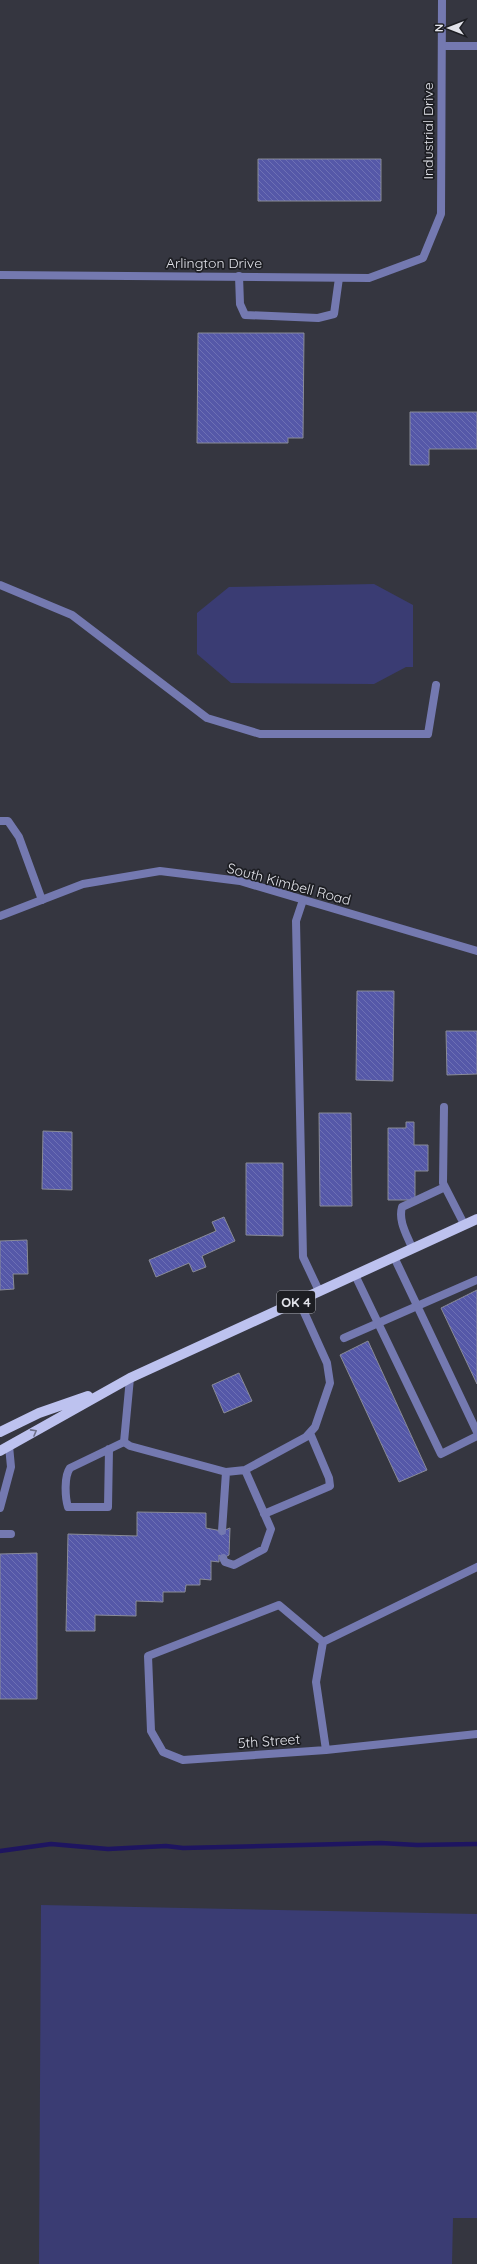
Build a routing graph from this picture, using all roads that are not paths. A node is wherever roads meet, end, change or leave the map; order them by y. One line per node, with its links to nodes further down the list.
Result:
1 (442, 0): 2 (street, Industrial Drive)
2 (442, 46): 3 (street); 4 (street, Industrial Drive)
3 (477, 46)
4 (424, 258): 7 (street, Arlington Drive)
5 (0, 275): 6 (street, Arlington Drive)
6 (239, 276): 7 (street, Arlington Drive); 7 (street)
7 (339, 278)
8 (0, 585): 9 (street)
9 (436, 685)
10 (0, 821): 11 (street)
11 (42, 900): 12 (street, South Kimbell Road); 13 (street, South Kimbell Road)
12 (303, 900): 14 (street, South Kimbell Road); 23 (street)
13 (0, 916)
14 (477, 951)
15 (444, 1107): 16 (street)
16 (446, 1187): 18 (street); 19 (street)
17 (477, 1219): 18 (main road, OK 4)
18 (464, 1224): 19 (main road, OK 4)
19 (412, 1248): 20 (main road, OK 4)
20 (394, 1257): 21 (main road, OK 4); 25 (street)
21 (355, 1275): 23 (main road, OK 4); 26 (street)
22 (477, 1280): 25 (street)
23 (320, 1291): 24 (main road, OK 4)
24 (299, 1301): 28 (main road, OK 4); 32 (street)
25 (418, 1307): 26 (street); 31 (street)
26 (378, 1324): 27 (street); 33 (street)
27 (344, 1338)
28 (130, 1378): 29 (main road, OK 4); 34 (street)
29 (116, 1386): 30 (main road, OK 4); 35 (main road, OK 4, one-way to 29)
30 (0, 1432)
31 (477, 1432)
32 (310, 1433): 38 (street); 41 (street)
33 (477, 1436)
34 (124, 1442): 36 (street); 39 (street)
35 (9, 1446): 37 (main road, OK 4); 40 (street)
36 (109, 1449): 36 (street)
37 (0, 1451)
38 (245, 1470): 39 (street); 41 (street)
39 (226, 1472): 42 (street)
40 (0, 1508)
41 (264, 1514): 45 (street)
42 (222, 1531)
43 (0, 1534): 44 (street)
44 (11, 1534)
45 (223, 1558)
46 (477, 1567): 47 (street)
47 (323, 1642): 49 (street); 49 (street, 5th Street)
48 (477, 1734): 49 (street, 5th Street)
49 (326, 1750)

